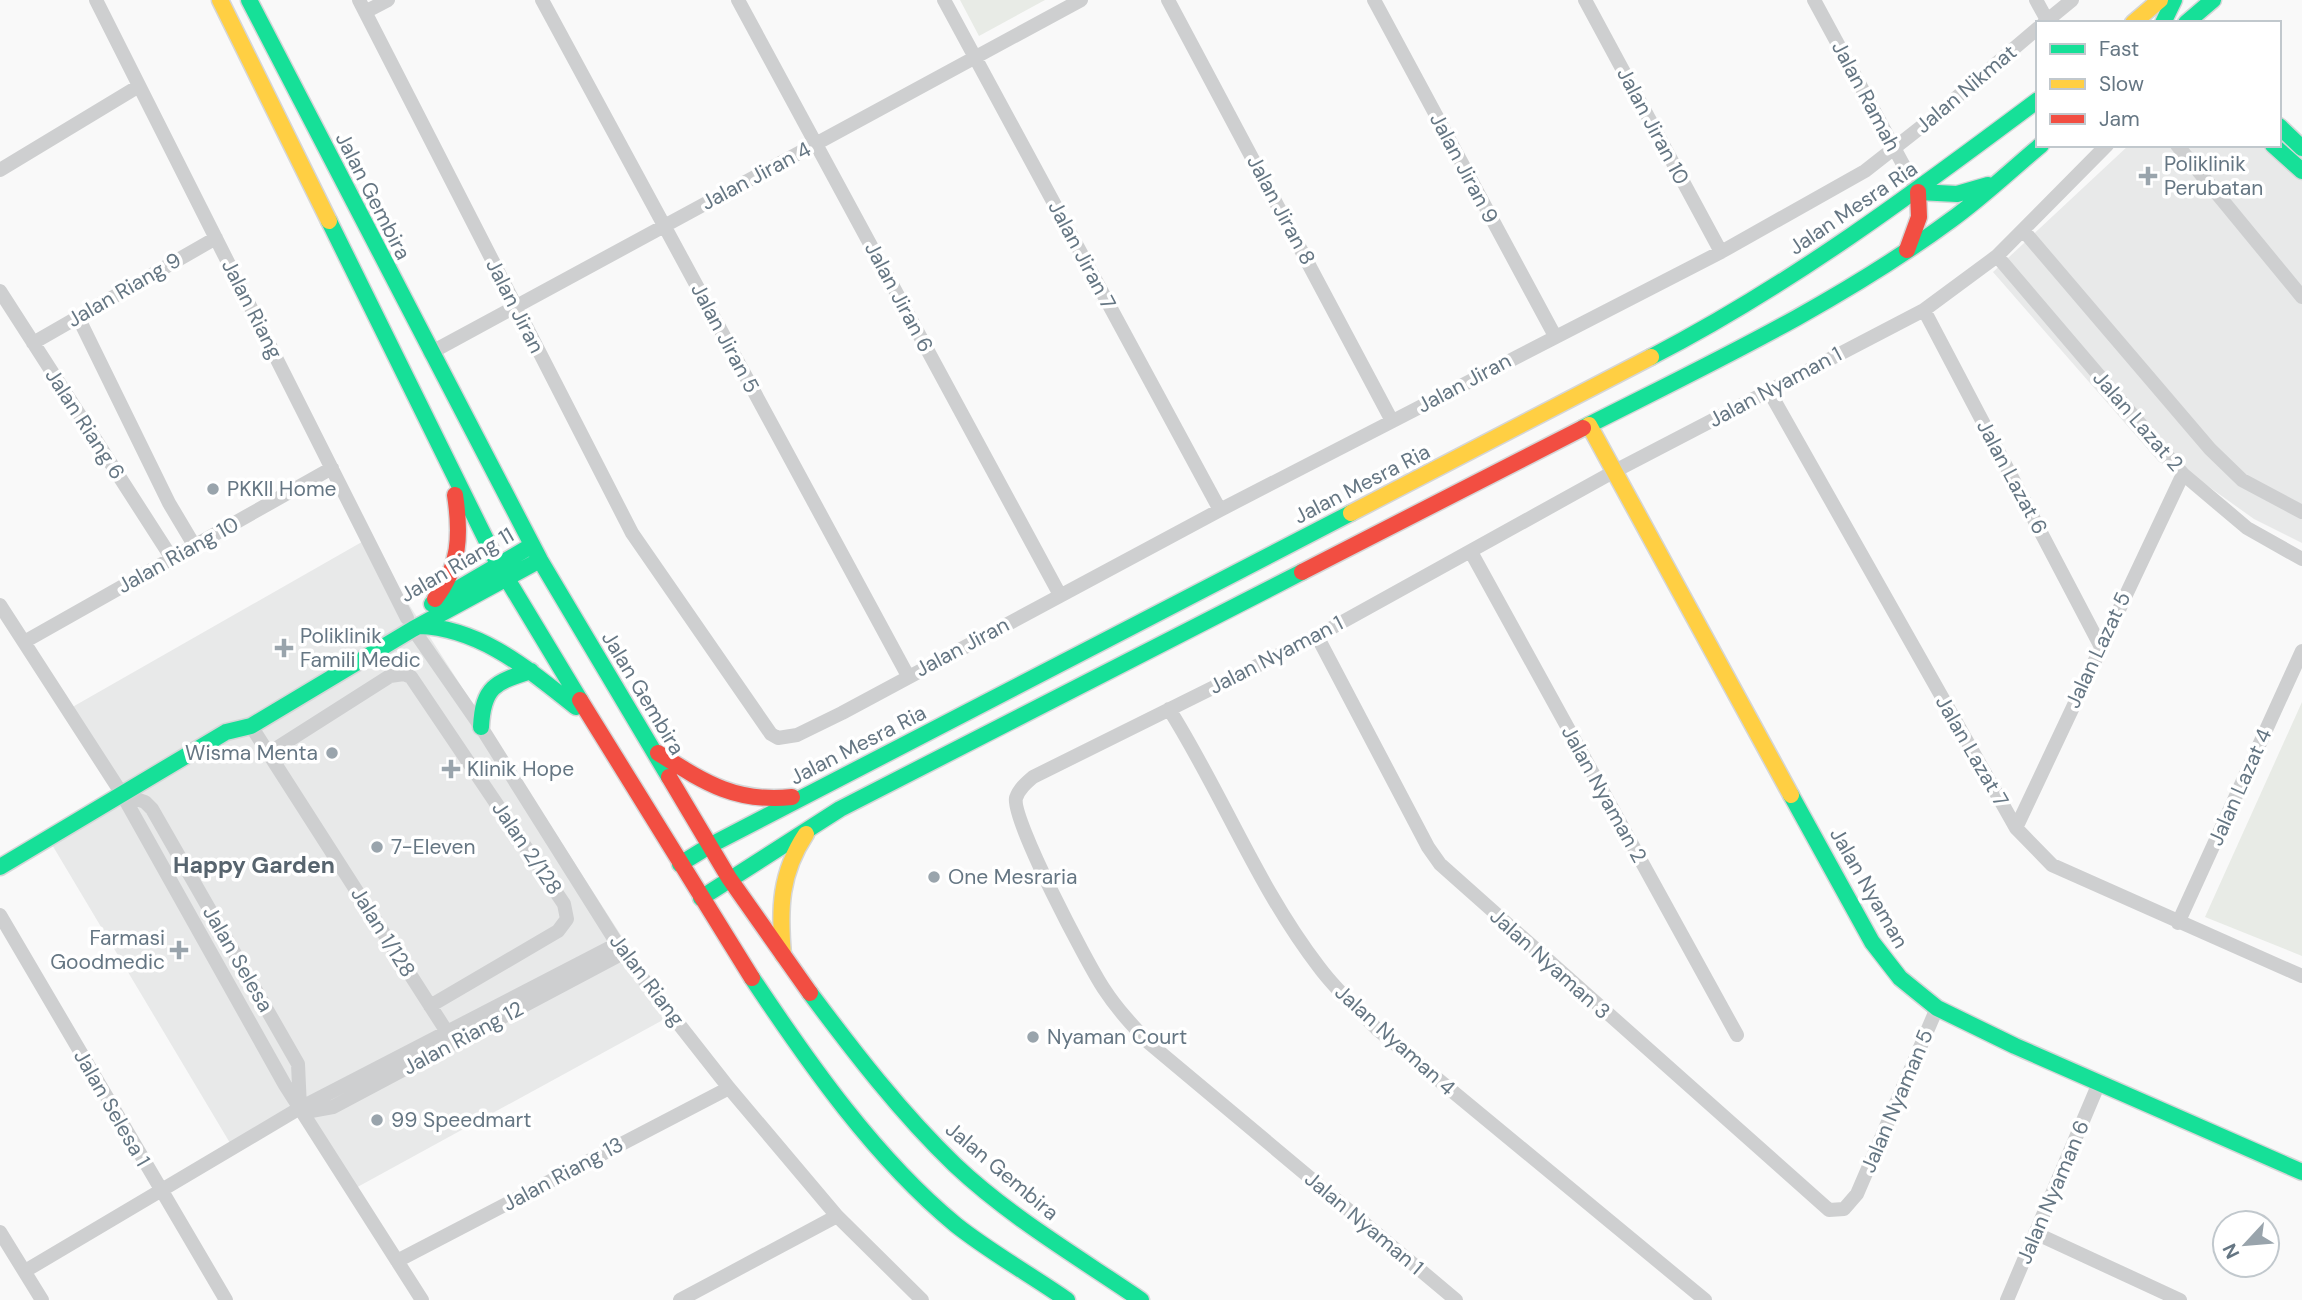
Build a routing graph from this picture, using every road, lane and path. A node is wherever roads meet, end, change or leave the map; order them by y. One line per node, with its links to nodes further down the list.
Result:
1 (96, 0): 26 (street, Jalan Riang)
2 (220, 0): 58 (main road)
3 (249, 0): 53 (main road, Jalan Gembira)
4 (388, 0): 18 (street)
5 (542, 0): 40 (street, Jalan Jiran 5)
6 (738, 0): 29 (street, Jalan Jiran 6)
7 (944, 0): 25 (street, Jalan Jiran 7)
8 (1081, 0): 25 (street, Jalan Jiran 4)
9 (1168, 0): 55 (street, Jalan Jiran 8)
10 (1374, 0): 51 (street, Jalan Jiran 9)
11 (1585, 0): 44 (street, Jalan Jiran 10)
12 (1814, 0): 34 (street, Jalan Ramah)
13 (2036, 0): 19 (street)
14 (2072, 0): 20 (street, Jalan Nikmat)
15 (2160, 0): 21 (main road)
16 (2174, 0): 22 (main road)
17 (2213, 0): 23 (main road)
18 (362, 6): 48 (street, Jalan Jiran)
19 (2042, 21)
20 (2047, 21)
21 (2135, 21)
22 (2164, 21)
23 (2188, 21)
24 (2036, 30): 34 (street, Jalan Nikmat)
25 (975, 57): 29 (street, Jalan Jiran 4); 61 (street, Jalan Jiran 7)
26 (139, 86): 36 (street); 42 (street, Jalan Riang)
27 (2036, 102): 39 (main road, Jalan Mesra Ria)
28 (2281, 128): 35 (main road)
29 (816, 144): 40 (street, Jalan Jiran 4); 71 (street, Jalan Jiran 6)
30 (2039, 147): 38 (main road)
31 (2105, 147): 41 (street, Jalan Nyaman 1)
32 (2179, 147): 47 (street)
33 (2275, 147): 37 (main road)
34 (1894, 148): 39 (street, Jalan Ramah); 44 (street, Jalan Jiran)
35 (2302, 148)
36 (0, 170)
37 (2302, 171)
38 (1997, 182): 39 (main road); 43 (main road)
39 (1918, 192): 43 (main road); 89 (main road, Jalan Mesra Ria)
40 (664, 226): 48 (street, Jalan Jiran 4); 80 (street, Jalan Jiran 5)
41 (2023, 230): 45 (street, Jalan Nyaman 1); 62 (street, Jalan Lazat 2)
42 (216, 238): 50 (street, Jalan Riang 9); 57 (street, Jalan Riang)
43 (1906, 251): 56 (main road)
44 (1721, 252): 51 (street, Jalan Jiran)
45 (1997, 256): 49 (street, Jalan Nyaman 1); 60 (street, Jalan Lazat 2)
46 (0, 291): 52 (street, Jalan Riang 6)
47 (2302, 297)
48 (515, 306): 53 (street, Jalan Jiran 4); 80 (street, Jalan Jiran)
49 (1924, 310): 54 (street, Jalan Nyaman 1); 77 (street, Jalan Lazat 6)
50 (78, 317): 52 (street, Jalan Riang 9); 63 (street, Jalan Riang 6)
51 (1555, 336): 55 (street, Jalan Jiran)
52 (33, 342): 66 (street, Jalan Riang 6)
53 (430, 353): 64 (main road, Jalan Gembira)
54 (1769, 391): 59 (street, Jalan Nyaman 1); 91 (street, Jalan Lazat 7)
55 (1392, 421): 61 (street, Jalan Jiran)
56 (1589, 425): 59 (main road, Jalan Nyaman); 90 (main road)
57 (332, 468): 63 (street, Jalan Riang 10); 74 (street, Jalan Riang)
58 (451, 471): 69 (main road); 73 (main road)
59 (1615, 471): 65 (street, Jalan Nyaman 1); 103 (main road, Jalan Nyaman)
60 (2183, 474): 67 (street, Jalan Lazat 2); 77 (street, Jalan Lazat 5)
61 (1220, 510): 71 (street, Jalan Jiran)
62 (2302, 512)
63 (194, 545): 66 (street, Jalan Riang 10)
64 (531, 545): 68 (main road, Jalan Gembira); 69 (main road, Jalan Riang 11)
65 (1471, 552): 75 (street, Jalan Nyaman 1); 105 (street, Jalan Nyaman 2)
66 (171, 557): 76 (street, Jalan Riang 10)
67 (2302, 559)
68 (540, 561): 70 (main road, Jalan Riang 11); 86 (main road, Jalan Gembira)
69 (498, 564): 70 (main road); 73 (main road, Jalan Riang 11)
70 (506, 579): 74 (main road, Jalan Riang 11); 82 (main road)
71 (1060, 595): 80 (street, Jalan Jiran)
72 (0, 605): 76 (street, Jalan Selesa)
73 (429, 606): 74 (main road, Jalan Riang 11)
74 (413, 624): 79 (main road); 83 (main road, Jalan Riang 11); 84 (street, Jalan Riang); 85 (main road, Jalan Riang 11)
75 (1317, 636): 81 (street, Jalan Nyaman 1); 111 (street, Jalan Nyaman 3)
76 (24, 642): 88 (street, Jalan Selesa)
77 (2100, 645): 91 (street, Jalan Lazat 5)
78 (2302, 651): 98 (street, Jalan Lazat 4)
79 (531, 671): 82 (main road); 84 (main road)
80 (908, 676)
81 (1170, 709): 124 (street, Jalan Nyaman 1); 125 (street, Jalan Nyaman 4)
82 (586, 714): 93 (main road)
83 (251, 726): 85 (main road, Jalan Riang 11); 87 (street, Jalan 1/128)
84 (481, 727): 99 (street, Jalan Riang)
85 (226, 732): 88 (main road, Jalan Riang 11)
86 (653, 750): 89 (main road); 92 (main road, Jalan Gembira)
87 (269, 753): 102 (street, Jalan 1/128); 102 (street, Jalan 2/128)
88 (122, 794): 94 (main road, Jalan Riang 11); 108 (street, Jalan Selesa); 108 (street, Jalan Selesa)
89 (809, 794): 92 (main road, Jalan Mesra Ria)
90 (812, 826): 95 (main road); 100 (main road)
91 (2016, 828): 98 (street, Jalan Lazat 7)
92 (711, 845): 93 (main road, Jalan Mesra Ria); 95 (main road, Jalan Gembira)
93 (680, 864): 96 (main road)
94 (0, 867)
95 (729, 878): 96 (main road); 100 (main road, Jalan Gembira)
96 (701, 898): 122 (main road)
97 (0, 915): 110 (street, Jalan Selesa 1)
98 (2178, 923): 101 (street, Jalan Lazat 7)
99 (620, 949): 104 (street, Jalan Riang 12); 107 (street, Jalan Riang); 108 (street, Jalan Riang 12)
100 (783, 957): 123 (main road, Jalan Gembira)
101 (2302, 976)
102 (430, 1006): 104 (street, Jalan 1/128)
103 (1937, 1008): 106 (main road, Jalan Nyaman); 111 (street, Jalan Nyaman 5)
104 (447, 1032): 108 (street, Jalan Riang 12)
105 (1737, 1035)
106 (2099, 1083): 109 (main road, Jalan Nyaman); 114 (street, Jalan Nyaman 6)
107 (729, 1088): 112 (street, Jalan Riang); 115 (street, Jalan Riang 13)
108 (300, 1108): 110 (street, Jalan Riang 12); 115 (street, Jalan Selesa)
109 (2302, 1172)
110 (160, 1191): 116 (street, Jalan Riang 12); 118 (street, Jalan Selesa 1)
111 (1857, 1194)
112 (837, 1216): 120 (street); 121 (street, Jalan Riang)
113 (0, 1231): 116 (street)
114 (2035, 1233): 126 (street, Jalan Nyaman 6); 127 (street)
115 (397, 1261): 119 (street, Jalan Selesa)
116 (25, 1271): 117 (street)
117 (42, 1300)
118 (226, 1300)
119 (422, 1300)
120 (680, 1300)
121 (922, 1300)
122 (1067, 1300)
123 (1141, 1300)
124 (1456, 1300)
125 (1705, 1300)
126 (2007, 1300)
127 (2180, 1300)

